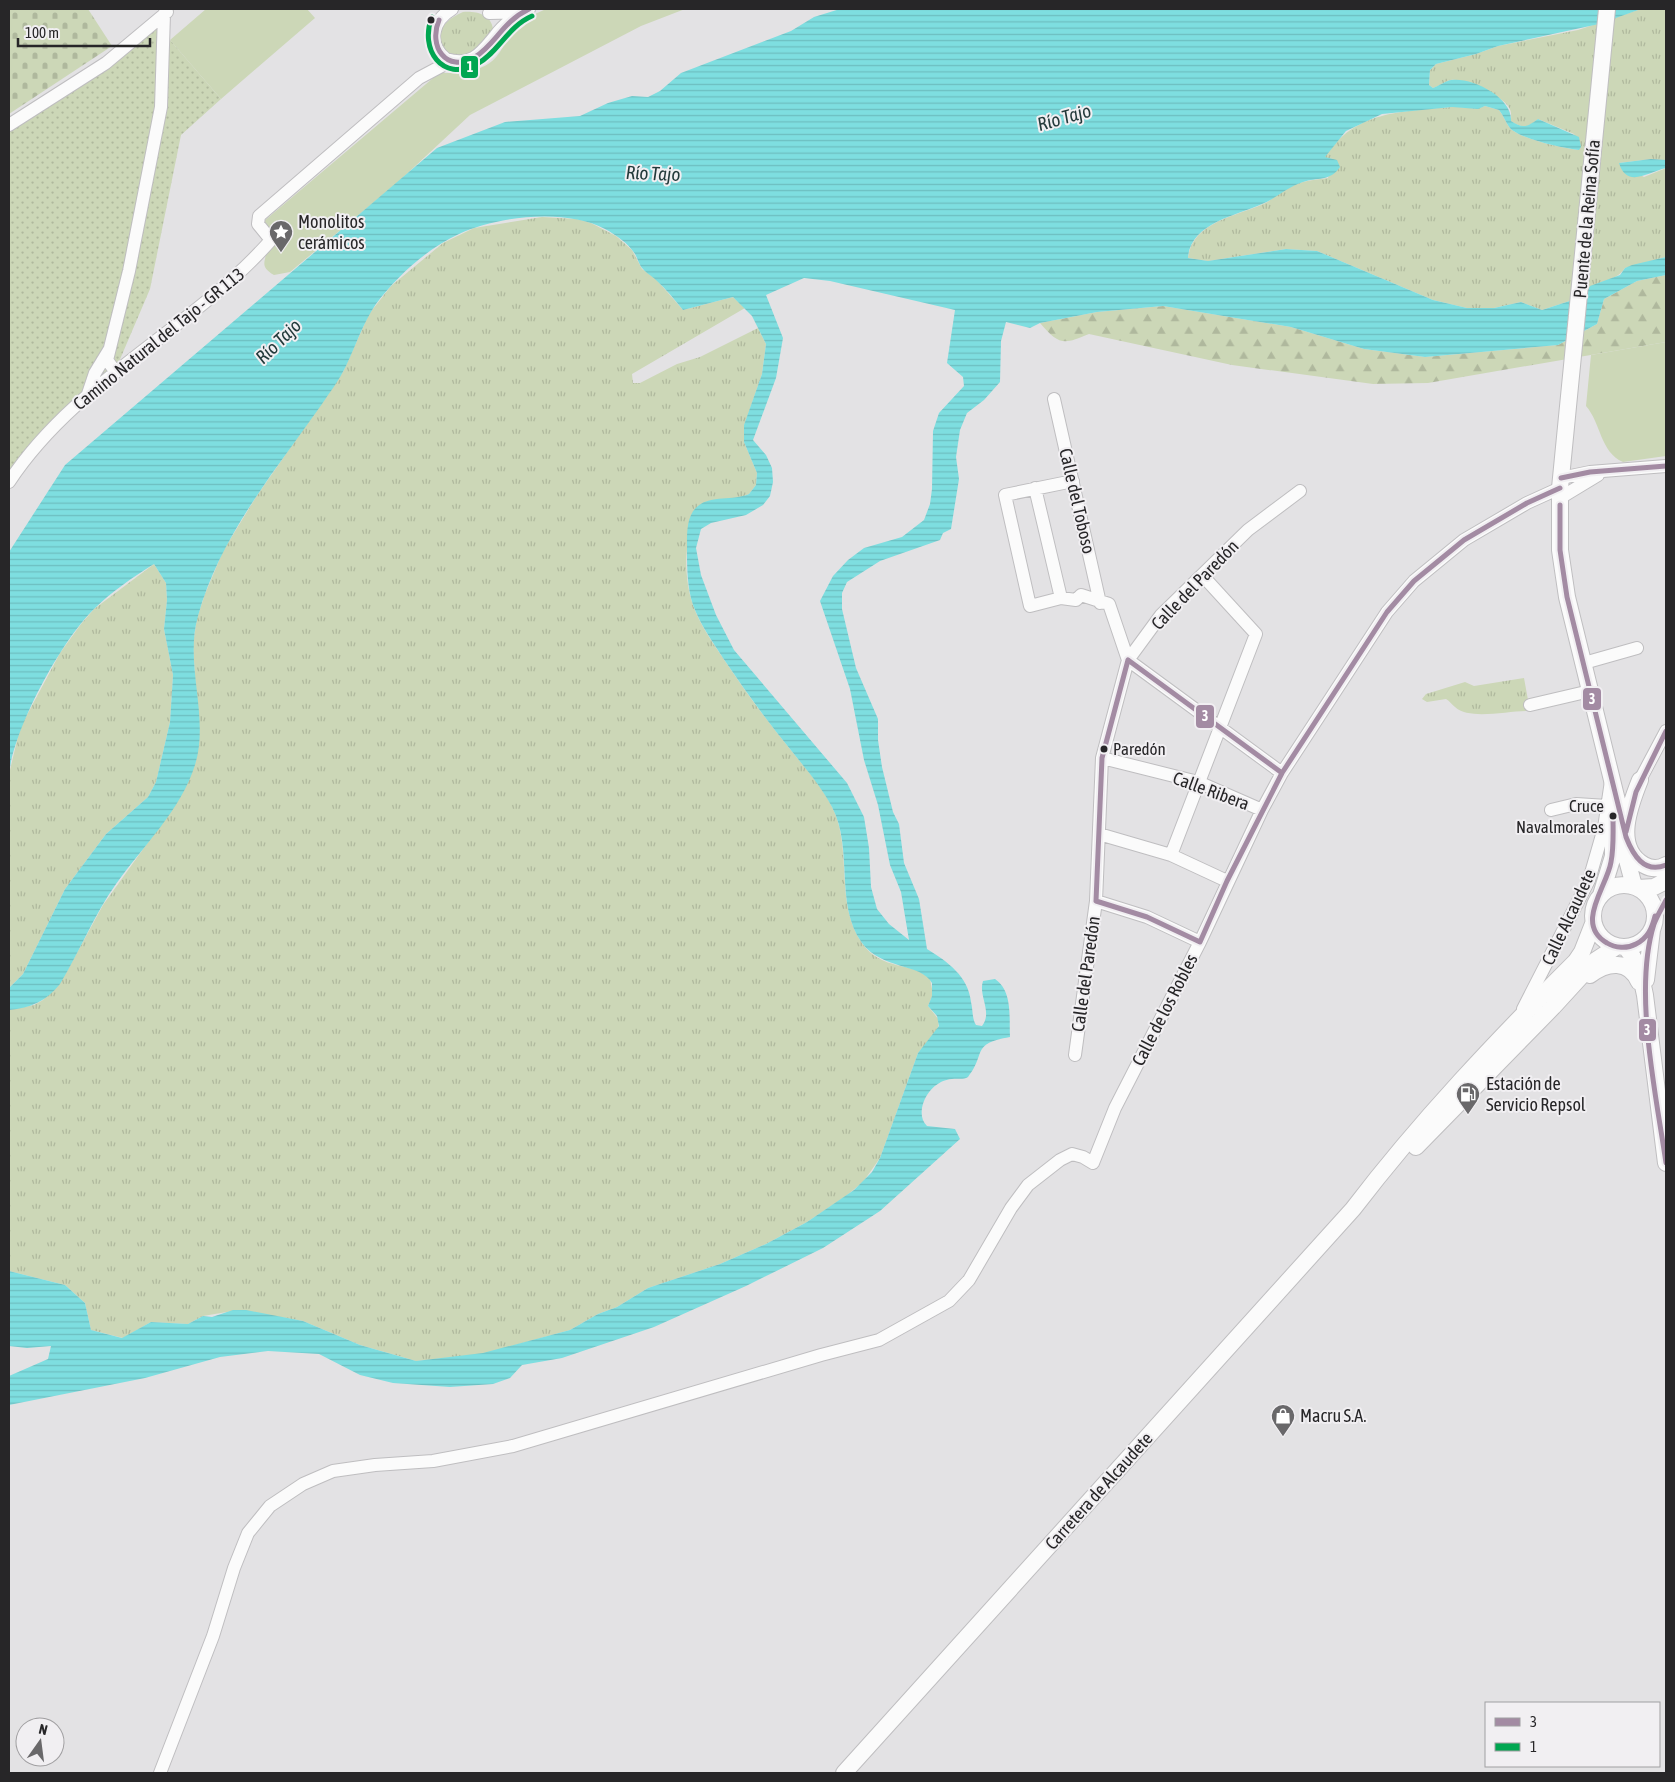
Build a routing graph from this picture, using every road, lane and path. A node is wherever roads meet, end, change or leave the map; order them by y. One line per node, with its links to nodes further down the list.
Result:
1 (452, 9): 6 (street)
2 (1607, 9): 16 (main road, Puente de la Reina Sofía)
3 (526, 10): 4 (street); 7 (street)
4 (485, 11): 7 (street)
5 (167, 12): 11 (street); 12 (street)
6 (438, 14): 8 (street)
7 (494, 36): 9 (street)
8 (436, 48): 9 (street); 10 (street)
9 (451, 61): 10 (street)
10 (419, 78): 13 (street, Camino Natural del Tajo - GR 113)
11 (9, 125)
12 (110, 348): 13 (street); 14 (street)
13 (115, 371): 14 (street, Camino Natural del Tajo - GR 113)
14 (88, 394): 20 (street, Camino Natural del Tajo - GR 113)
15 (1054, 399): 19 (street, Calle del Toboso)
16 (1568, 430): 23 (main road, Calle Alcaudete)
17 (1666, 466): 18 (street)
18 (1604, 471): 23 (street); 23 (street)
19 (1073, 481): 21 (street); 26 (street, Calle del Toboso)
20 (9, 482)
21 (1035, 488): 25 (street); 25 (street)
22 (1300, 491): 24 (street, Calle del Paredón)
23 (1560, 492): 29 (main road, Calle Alcaudete); 35 (street, Calle de los Robles)
24 (1202, 575): 28 (street, Calle del Paredón); 32 (street)
25 (1061, 598): 26 (street)
26 (1100, 603): 28 (street)
27 (1637, 648): 29 (street)
28 (1128, 660): 32 (street); 34 (street, Calle del Paredón)
29 (1584, 663): 30 (main road, Calle Alcaudete)
30 (1590, 691): 31 (street); 36 (main road, Calle Alcaudete)
31 (1530, 705)
32 (1219, 726): 35 (street); 38 (street)
33 (1666, 731): 37 (street)
34 (1102, 758): 38 (street, Calle Ribera); 42 (street, Calle del Paredón)
35 (1282, 772): 40 (street, Calle de los Robles)
36 (1611, 779): 37 (main road); 39 (main road, Calle Alcaudete)
37 (1640, 780): 39 (main road); 43 (main road)
38 (1198, 782): 40 (street, Calle Ribera); 44 (street)
39 (1611, 804): 41 (street); 43 (main road, Calle Alcaudete); 49 (main road, Calle Alcaudete); 58 (street, Calle Alcaudete)
40 (1262, 810): 46 (street, Calle de los Robles)
41 (1551, 810)
42 (1099, 834): 44 (street); 51 (street, Calle del Paredón)
43 (1626, 837): 45 (main road); 48 (main road, Calle Alcaudete)
44 (1171, 855): 46 (street)
45 (1666, 865)
46 (1227, 881): 54 (street, Calle de los Robles)
47 (1666, 881): 48 (main road)
48 (1636, 887): 49 (main road); 52 (main road)
49 (1600, 894): 53 (main road, Carretera de Alcaudete)
50 (1666, 900): 52 (main road)
51 (1096, 901): 54 (street); 59 (street, Calle del Paredón)
52 (1654, 922): 55 (main road, Carretera de Alcaudete); 56 (main road)
53 (1593, 924): 55 (main road); 58 (main road, Carretera de Alcaudete)
54 (1200, 942): 62 (street, Calle de los Robles)
55 (1621, 947): 56 (main road); 57 (main road, Carretera de Alcaudete)
56 (1645, 995): 57 (main road); 60 (main road)
57 (1553, 1007): 61 (main road, Carretera de Alcaudete)
58 (1518, 1018): 61 (main road, Carretera de Alcaudete)
59 (1075, 1055)
60 (1666, 1163)
61 (1354, 1209): 63 (main road, Carretera de Alcaudete)
62 (160, 1773)
63 (844, 1773)

